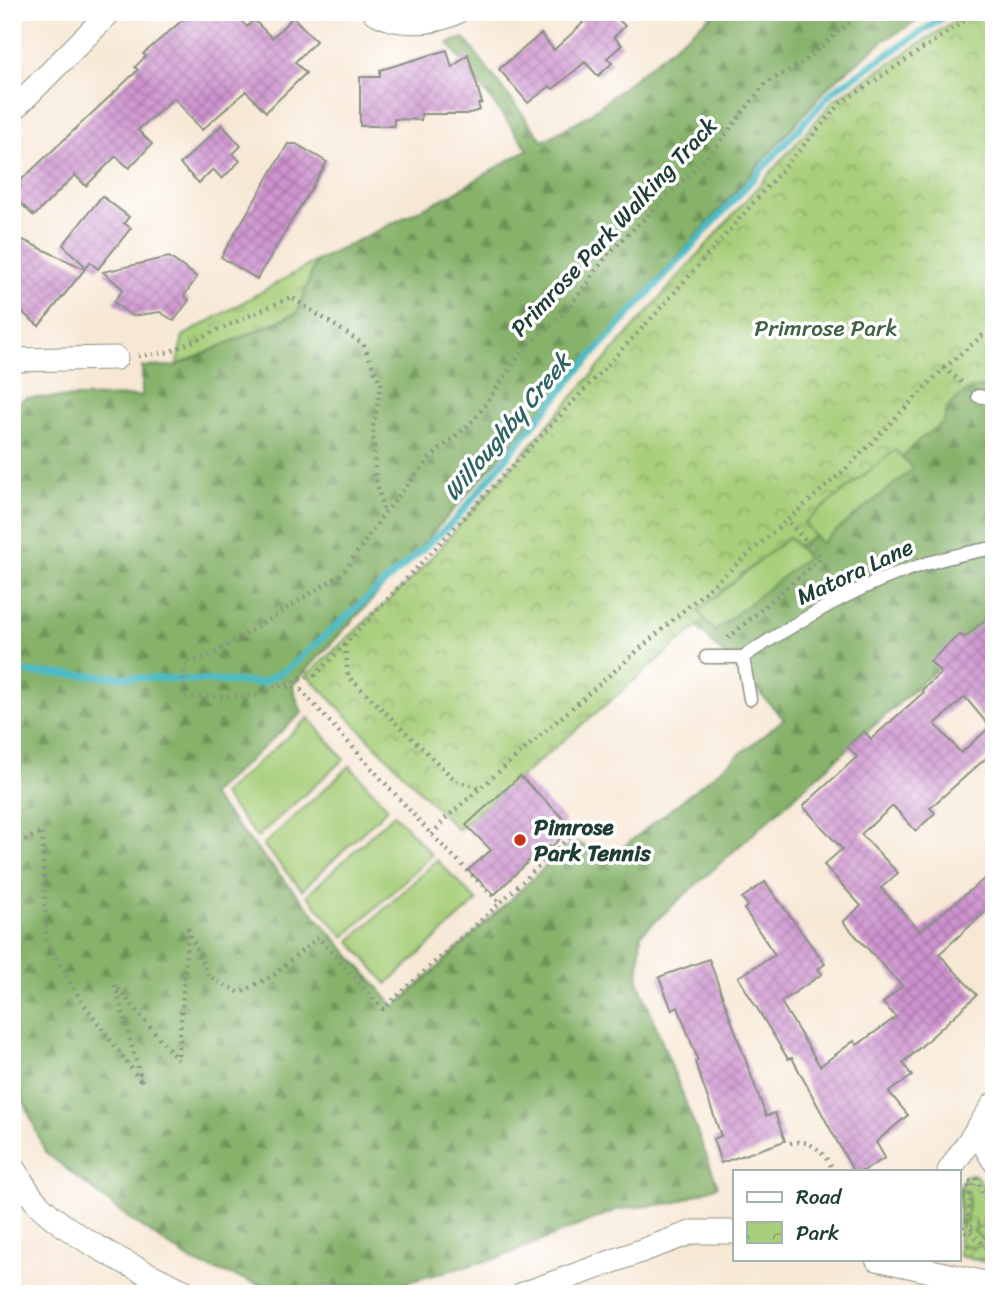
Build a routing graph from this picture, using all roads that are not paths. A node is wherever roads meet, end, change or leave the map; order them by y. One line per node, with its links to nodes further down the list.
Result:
1 (110, 12): 4 (street)
2 (374, 12): 3 (street)
3 (457, 12)
4 (12, 111)
5 (116, 358): 6 (street)
6 (12, 360)
7 (978, 396): 8 (lane)
8 (994, 399)
9 (994, 548): 11 (lane, Matora Lane)
10 (706, 657): 11 (lane)
11 (743, 657): 12 (lane)
12 (750, 699)
13 (994, 1104): 14 (street)
14 (976, 1132): 15 (street); 17 (street)
15 (994, 1161)
16 (12, 1164): 21 (street)
17 (950, 1170)
18 (733, 1231): 22 (street)
19 (887, 1260): 20 (street)
20 (994, 1285)
21 (190, 1294)
22 (523, 1294)

